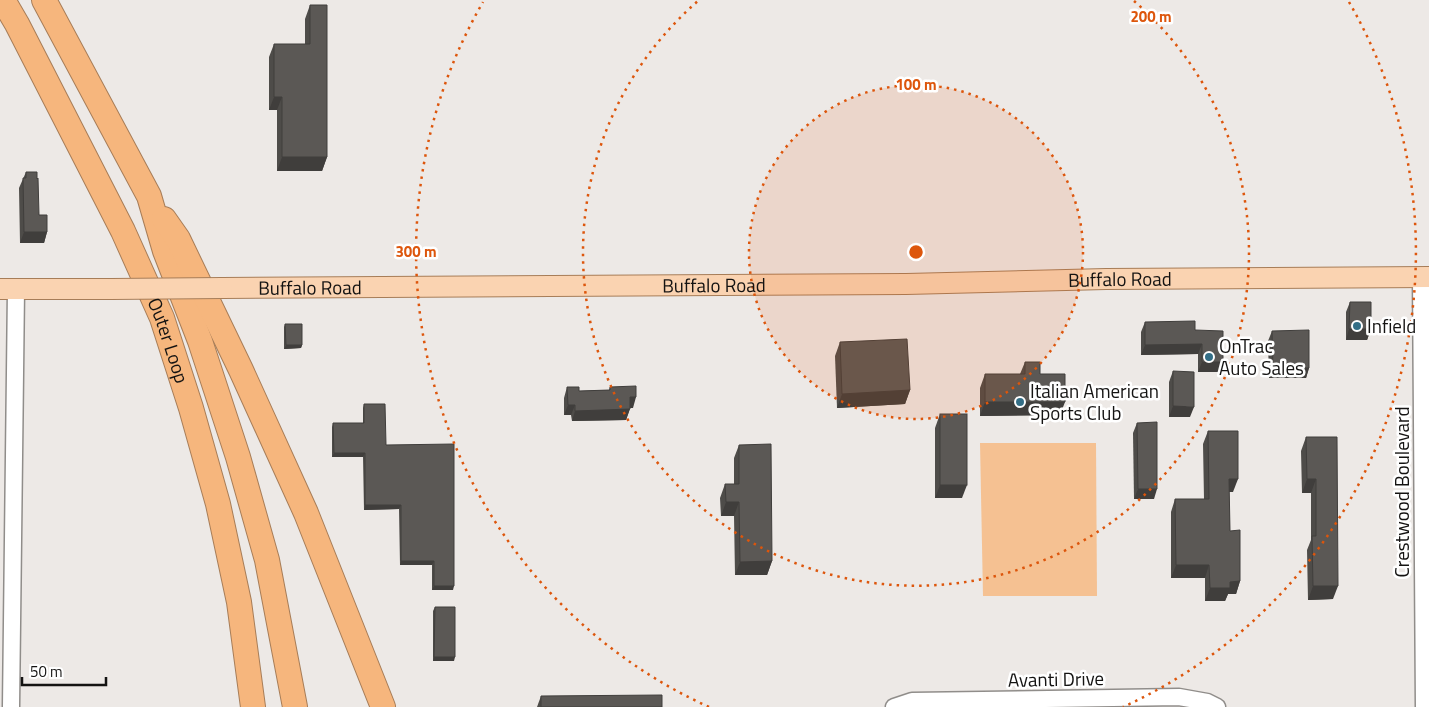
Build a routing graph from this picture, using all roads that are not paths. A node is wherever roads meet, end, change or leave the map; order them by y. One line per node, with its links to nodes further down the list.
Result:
1 (3, 0): 10 (highway, Outer Loop)
2 (44, 0): 3 (highway, Outer Loop)
3 (148, 196): 11 (highway, Outer Loop); 12 (highway)
4 (1425, 277): 5 (main road, Buffalo Road, bridge); 6 (street, Crestwood Boulevard)
5 (8, 289): 9 (street)
6 (1426, 479): 7 (street, Crestwood Boulevard)
7 (1426, 629): 15 (street, Crestwood Boulevard)
8 (1046, 703): 13 (street, Avanti Drive); 14 (street, Avanti Drive)
9 (11, 707)
10 (253, 707)
11 (295, 707)
12 (383, 707)
13 (894, 707)
14 (1217, 707)
15 (1424, 707)

